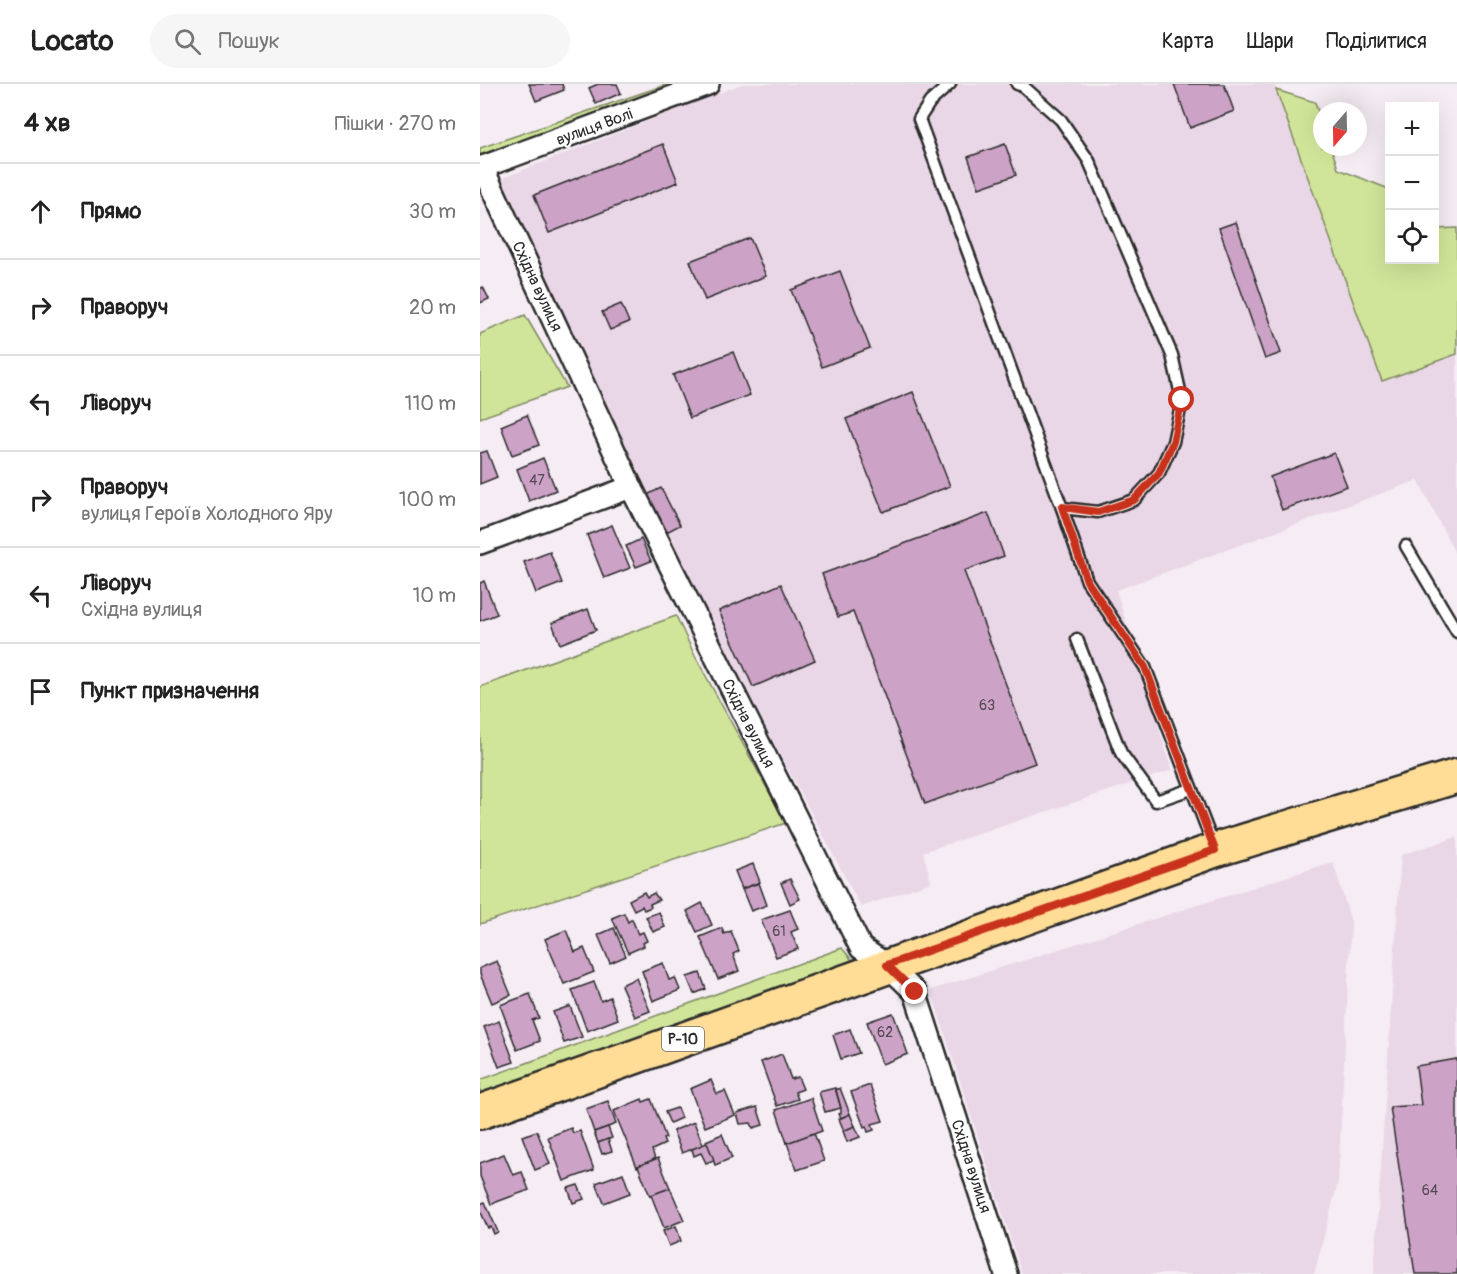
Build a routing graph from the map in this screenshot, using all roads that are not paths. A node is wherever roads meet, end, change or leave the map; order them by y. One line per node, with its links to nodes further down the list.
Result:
1 (708, 84): 4 (street, вулиця Волі)
2 (950, 84): 6 (lane)
3 (1017, 84): 6 (lane)
4 (481, 168): 5 (street, Східна вулиця)
5 (631, 487): 7 (street); 14 (street, Східна вулиця)
6 (1062, 507): 12 (lane)
7 (480, 543)
8 (1406, 546): 9 (lane)
9 (1457, 632)
10 (1077, 639): 12 (lane)
11 (1457, 776): 13 (main road, Р-10)
12 (1191, 789): 13 (lane)
13 (1215, 850): 14 (main road, Р-10)
14 (887, 965): 15 (main road, Р-10); 16 (street, Східна вулиця)
15 (480, 1112)
16 (1006, 1274)

